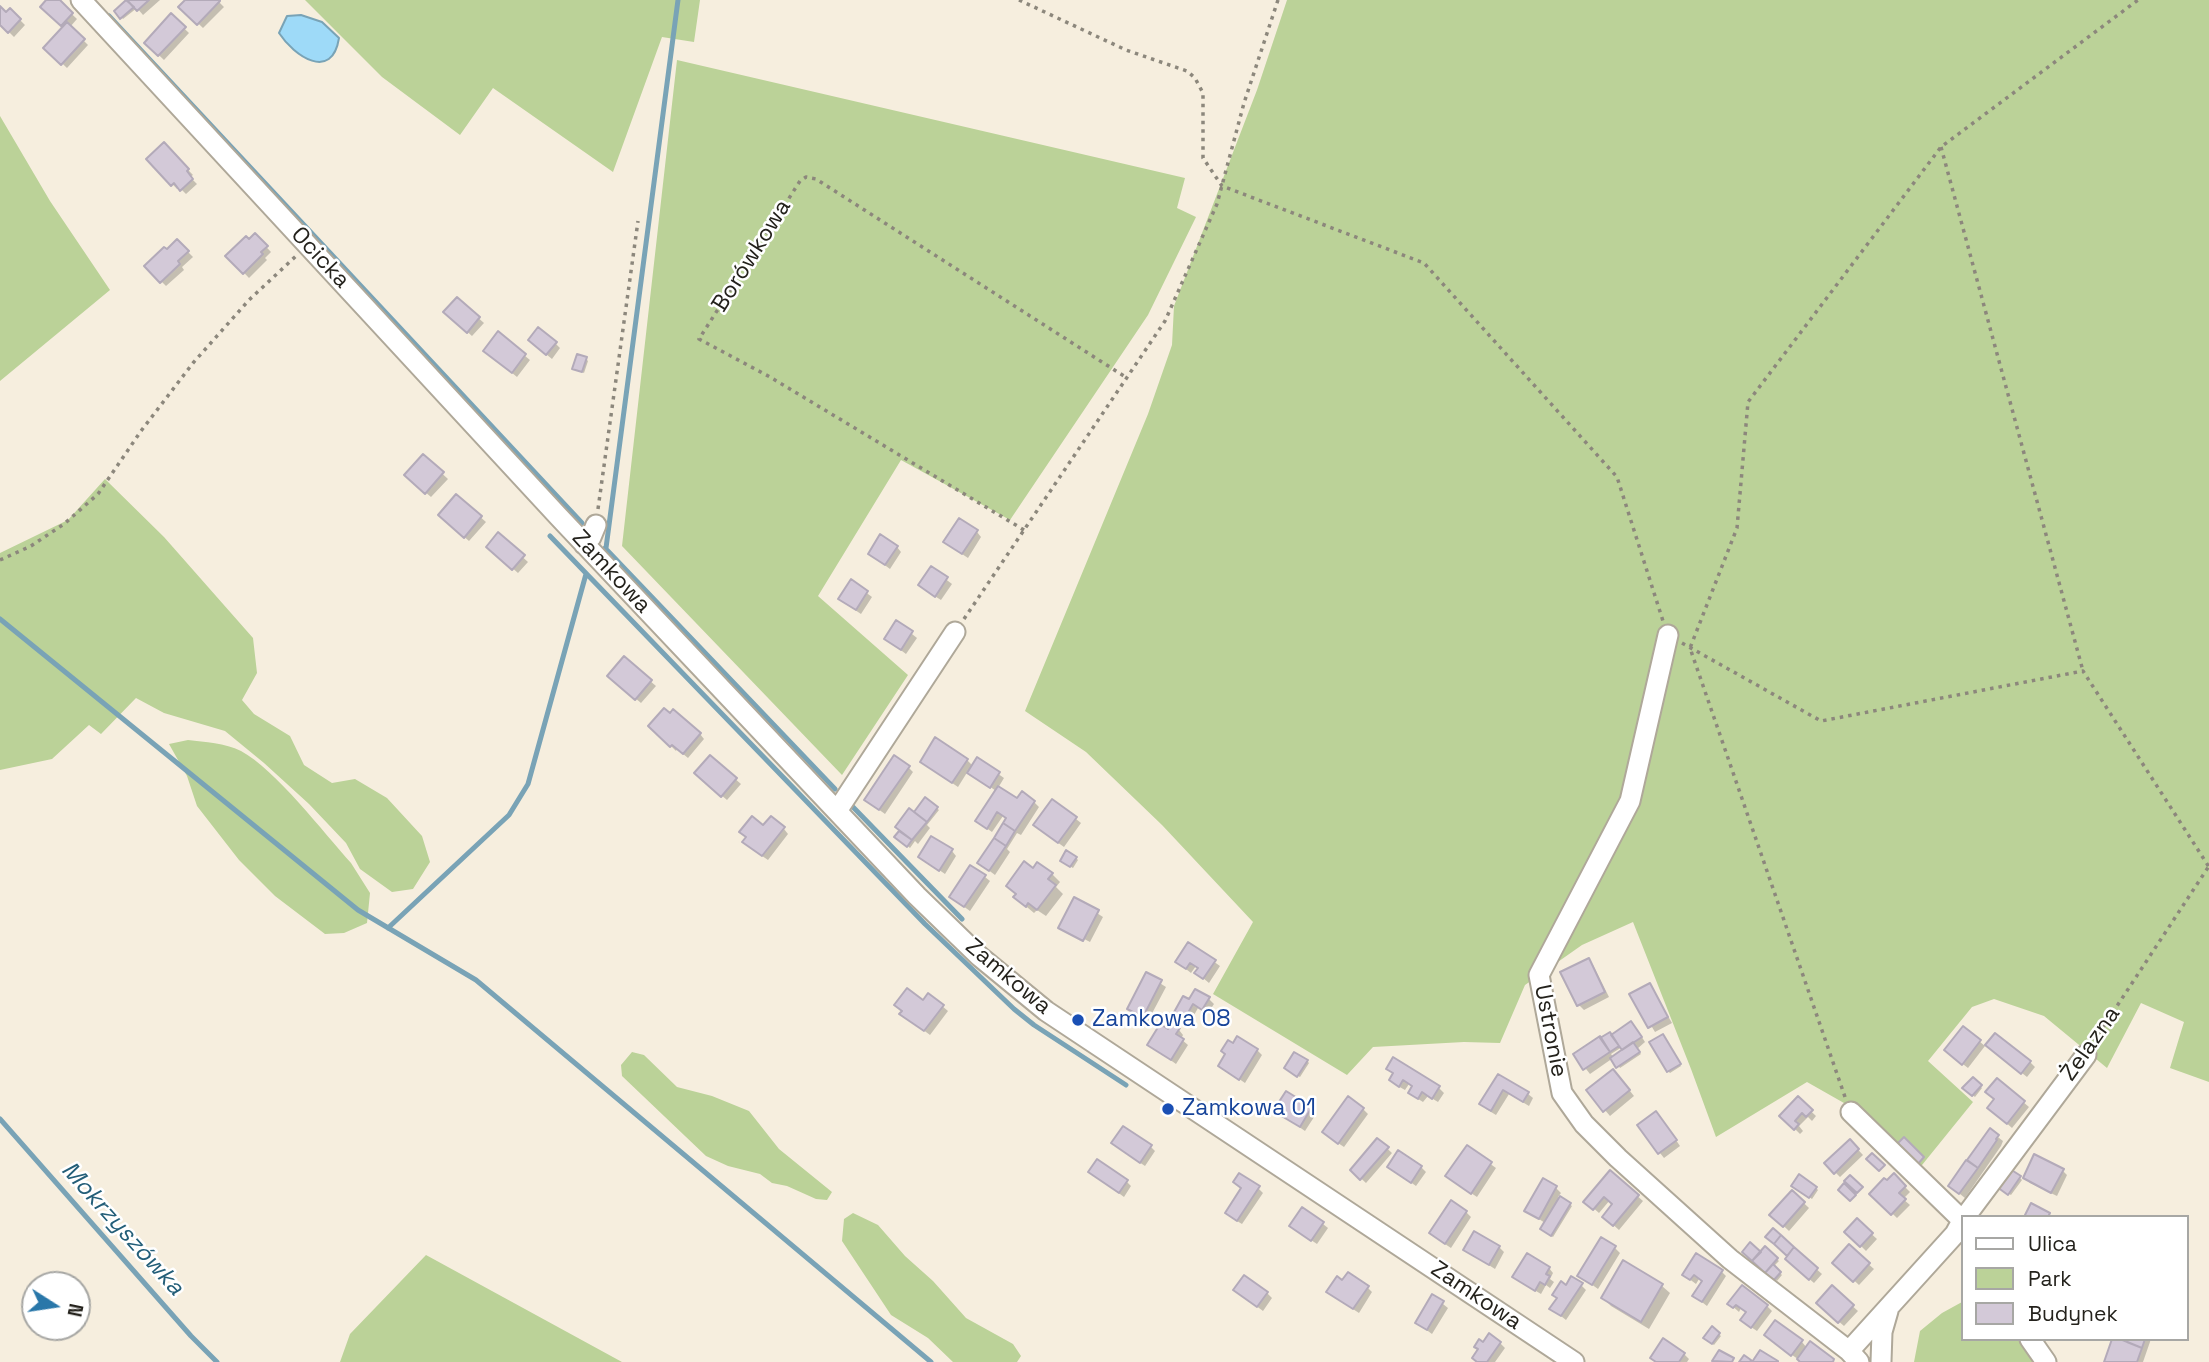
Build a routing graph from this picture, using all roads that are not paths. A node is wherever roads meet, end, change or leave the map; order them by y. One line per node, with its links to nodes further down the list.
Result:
1 (81, 0): 2 (street, Ocicka)
2 (559, 517): 4 (street, Zamkowa)
3 (596, 525): 4 (street)
4 (584, 544): 7 (street, Zamkowa)
5 (956, 632): 7 (street)
6 (1668, 635): 15 (street, Ustronie)
7 (837, 811): 16 (street, Zamkowa)
8 (2086, 1055): 10 (street, Żelazna)
9 (1850, 1112): 11 (street)
10 (1971, 1215)
11 (1960, 1225)
12 (1960, 1229): 13 (street, Żelazna)
13 (1889, 1308): 15 (street, Żelazna); 17 (street)
14 (2032, 1341): 18 (street)
15 (1854, 1356)
16 (1574, 1362)
17 (1881, 1362)
18 (2046, 1362)

